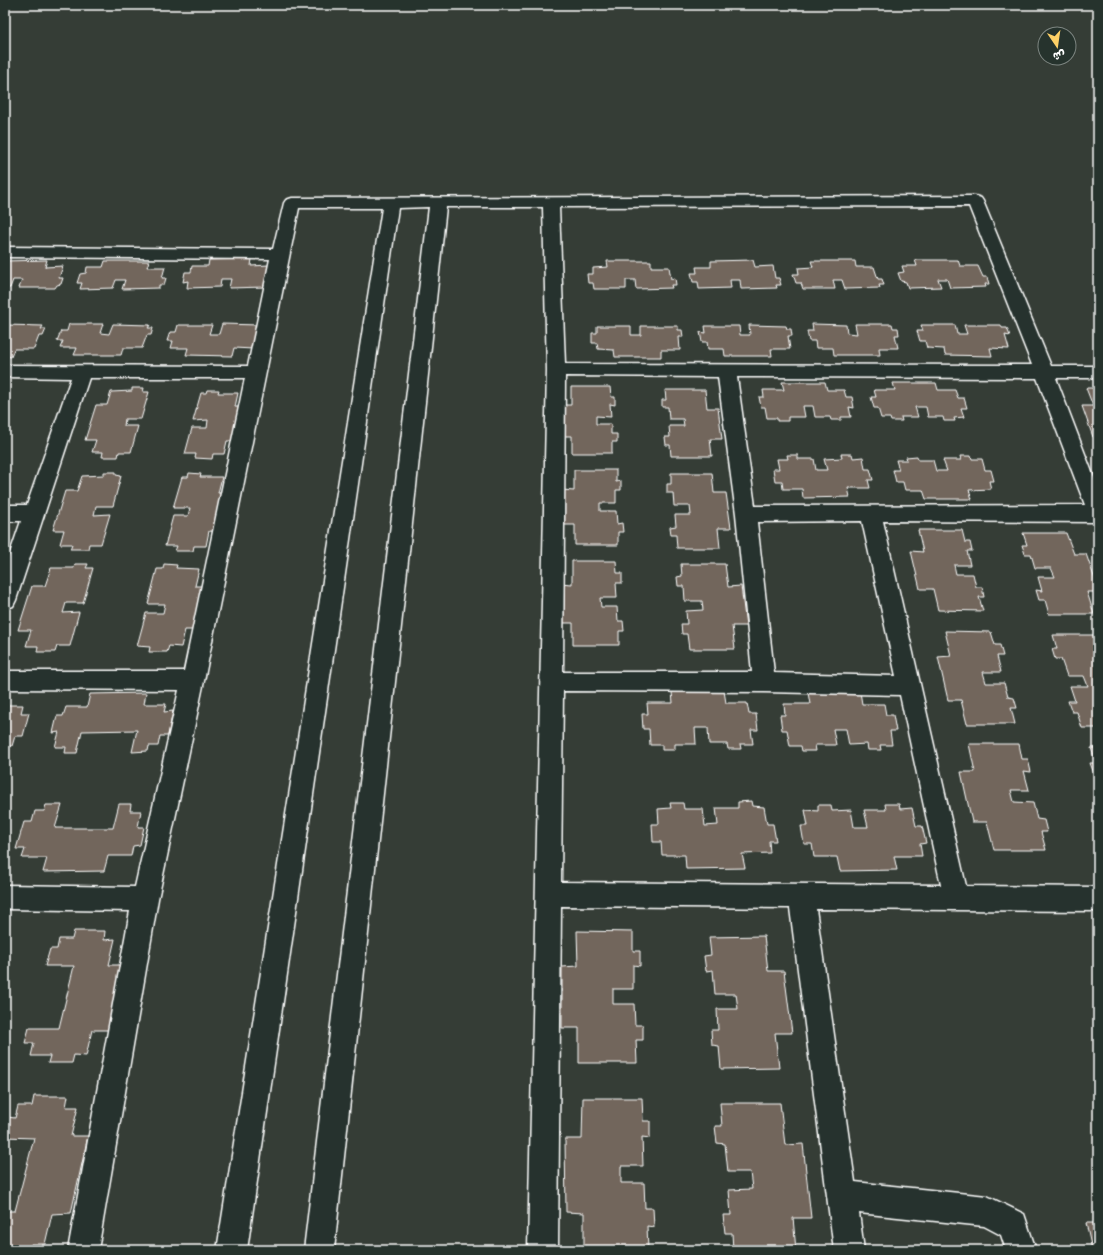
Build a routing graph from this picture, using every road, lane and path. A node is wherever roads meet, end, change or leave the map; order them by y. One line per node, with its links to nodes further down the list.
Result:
1 (392, 202): 2 (street); 5 (street); 32 (street)
2 (438, 202): 3 (street); 33 (street)
3 (551, 202): 6 (street); 11 (street)
4 (5, 252): 5 (street)
5 (280, 254): 10 (street)
6 (556, 370): 8 (street); 21 (street)
7 (5, 371): 9 (street)
8 (727, 371): 11 (street); 16 (street)
9 (82, 372): 10 (street); 15 (street)
10 (255, 372): 20 (street)
11 (1044, 372): 12 (street); 17 (street)
12 (1098, 372)
13 (5, 513): 15 (street)
14 (871, 513): 16 (street); 17 (street); 23 (street)
15 (34, 514): 18 (street)
16 (746, 514): 22 (street)
17 (1098, 514)
18 (5, 600)
19 (5, 680): 20 (street)
20 (193, 680): 29 (street)
21 (552, 681): 22 (street); 24 (street)
22 (764, 682): 23 (street)
23 (910, 686): 27 (street)
24 (548, 894): 25 (street); 34 (street)
25 (801, 896): 27 (street); 30 (street)
26 (5, 897): 29 (street)
27 (956, 897): 28 (street)
28 (1098, 898)
29 (145, 899): 31 (street)
30 (842, 1196): 35 (street); 36 (street)
31 (83, 1250)
32 (232, 1250)
33 (319, 1250)
34 (543, 1250)
35 (849, 1250)
36 (1021, 1250)

